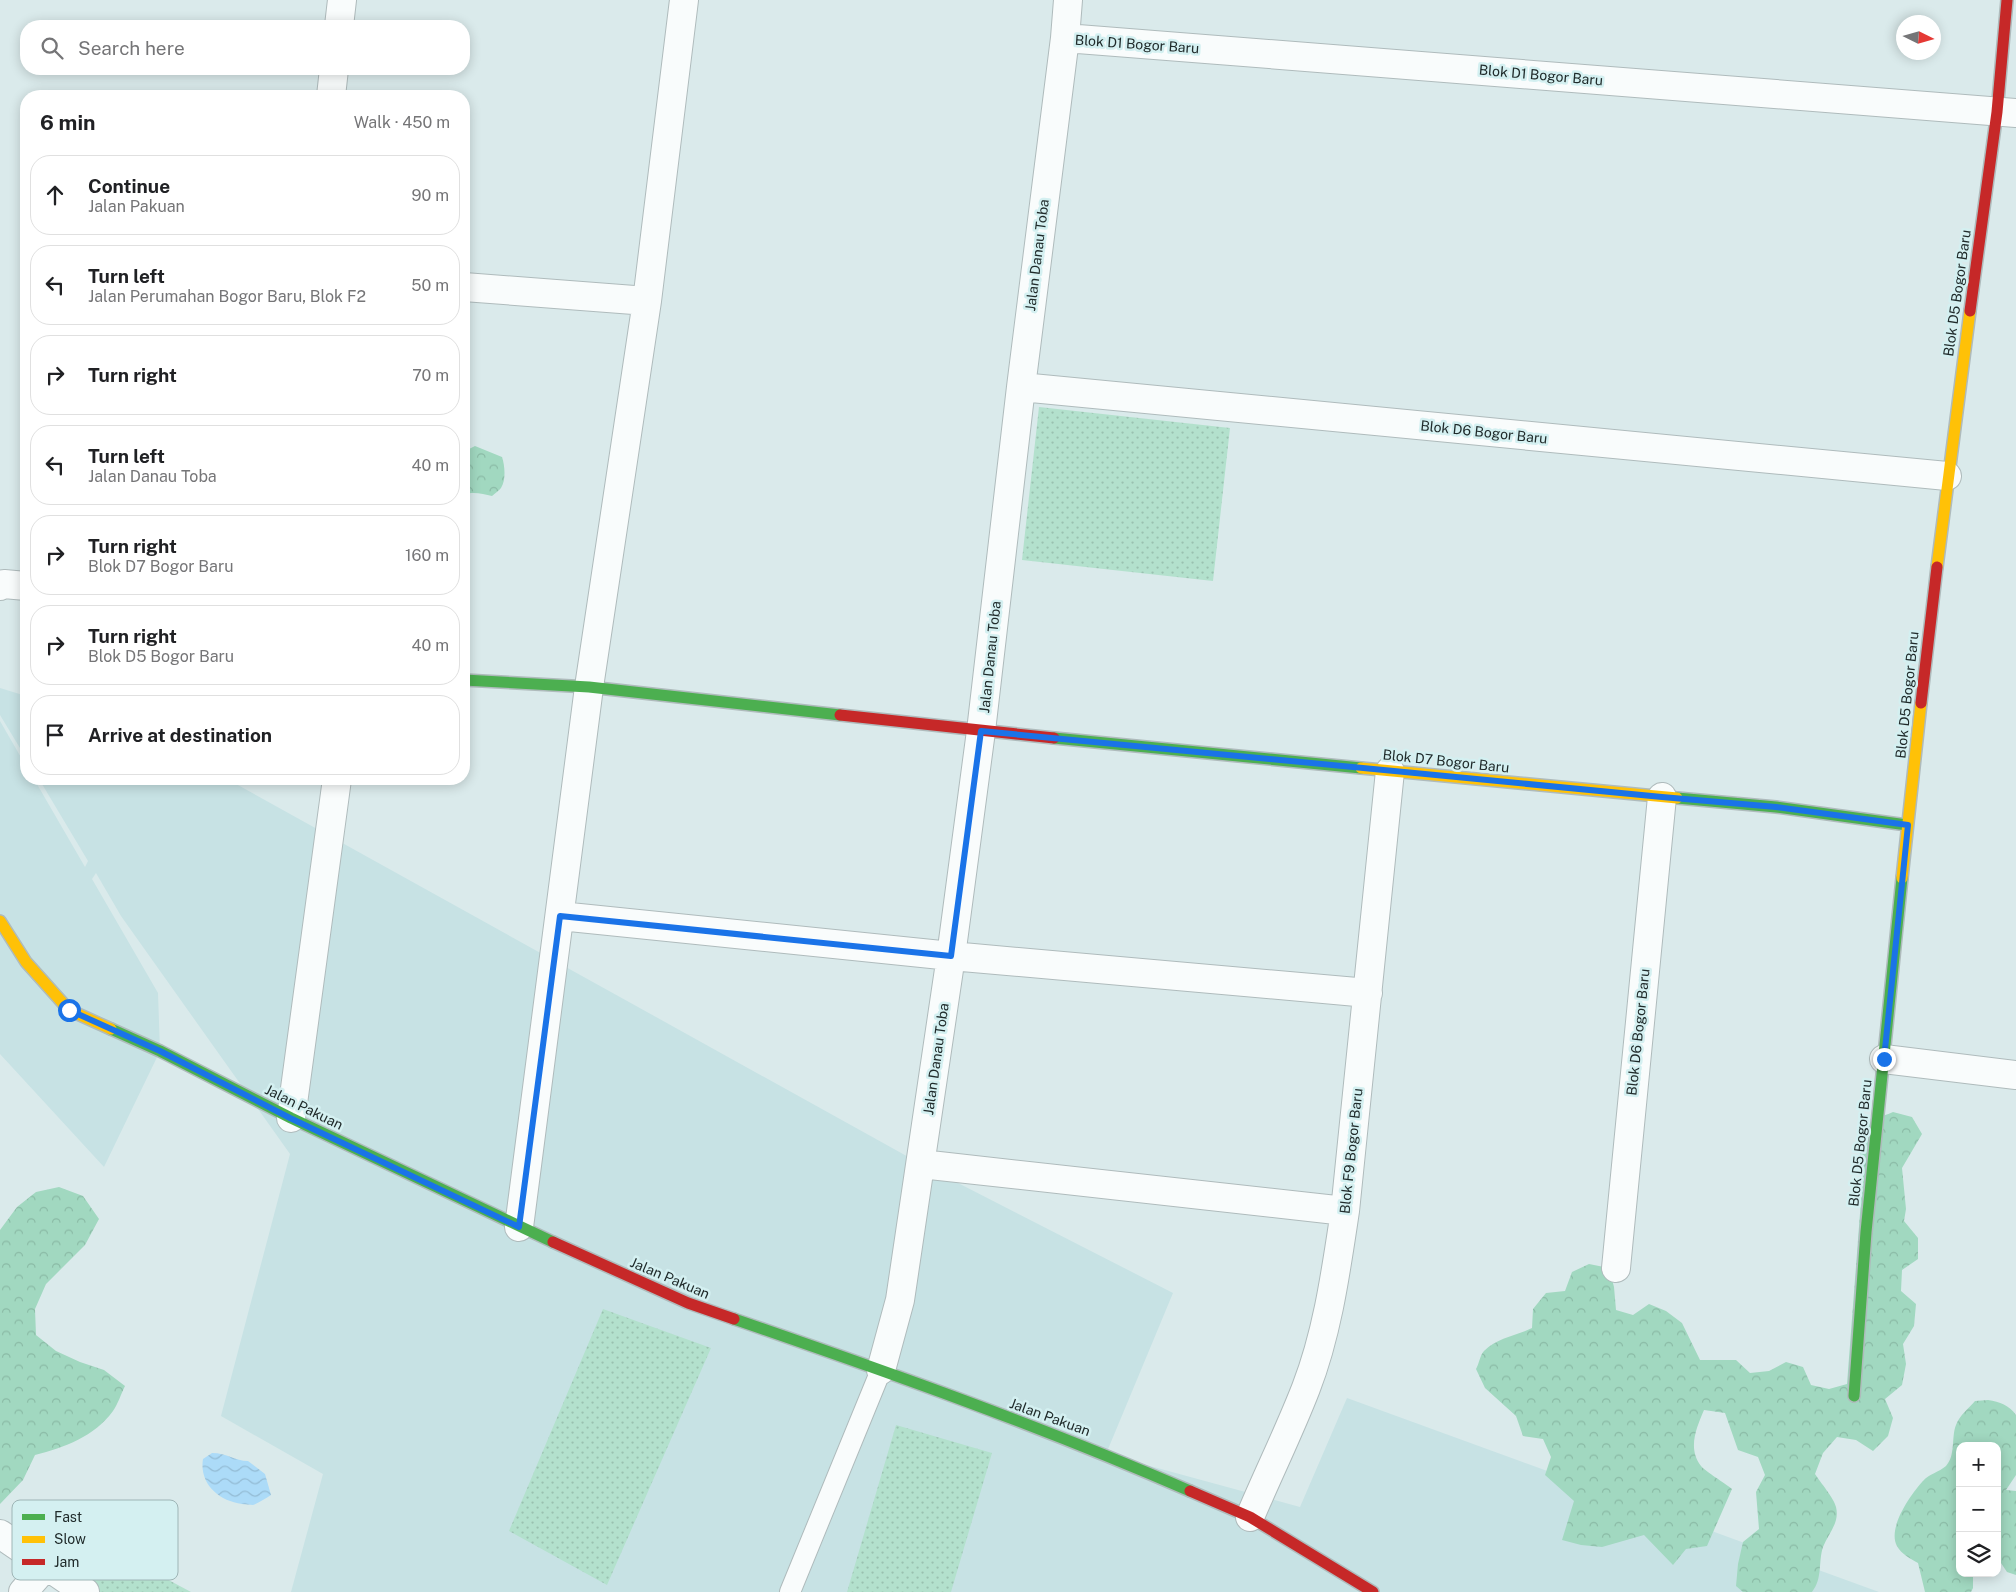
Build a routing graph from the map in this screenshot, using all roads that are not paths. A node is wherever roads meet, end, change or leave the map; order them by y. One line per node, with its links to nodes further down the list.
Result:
1 (342, 0): 5 (street)
2 (684, 0): 11 (street)
3 (1068, 0): 6 (street, Jalan Danau Toba)
4 (2007, 0): 9 (street, Blok D5 Bogor Baru)
5 (340, 20)
6 (1065, 38): 9 (street, Blok D1 Bogor Baru); 12 (street, Jalan Danau Toba)
7 (333, 75): 8 (street)
8 (332, 90)
9 (2006, 113): 13 (street, Blok D5 Bogor Baru)
10 (470, 287): 11 (street)
11 (647, 301): 17 (street)
12 (1020, 387): 13 (street, Blok D6 Bogor Baru); 18 (street, Jalan Danau Toba)
13 (1947, 476): 22 (street, Blok D5 Bogor Baru)
14 (20, 585): 15 (street)
15 (0, 586)
16 (470, 680): 17 (street, Blok D7 Bogor Baru)
17 (589, 687): 18 (street, Blok D7 Bogor Baru); 23 (street)
18 (981, 731): 19 (street, Blok D7 Bogor Baru); 25 (street, Jalan Danau Toba)
19 (1390, 771): 21 (street, Blok D7 Bogor Baru); 26 (street, Blok F9 Bogor Baru)
20 (336, 785): 29 (street)
21 (1662, 797): 22 (street, Blok D7 Bogor Baru); 33 (street, Blok D6 Bogor Baru)
22 (1908, 825): 27 (street, Blok D5 Bogor Baru)
23 (560, 916): 25 (street); 32 (street)
24 (0, 921): 29 (street, Jalan Pakuan)
25 (951, 956): 26 (street); 30 (street, Jalan Danau Toba)
26 (1368, 993): 31 (street, Blok F9 Bogor Baru)
27 (1884, 1059): 28 (street); 35 (street, Blok D5 Bogor Baru)
28 (2016, 1075)
29 (290, 1118): 32 (street, Jalan Pakuan)
30 (921, 1164): 31 (street); 34 (street, Jalan Danau Toba)
31 (1345, 1210): 36 (street, Blok F9 Bogor Baru)
32 (519, 1227): 34 (street, Jalan Pakuan)
33 (1616, 1268)
34 (881, 1370): 36 (street, Jalan Pakuan); 43 (lane)
35 (1854, 1396)
36 (1250, 1517): 44 (street, Jalan Pakuan)
37 (0, 1534): 38 (street)
38 (12, 1542)
39 (34, 1580): 41 (street)
40 (67, 1580): 42 (street)
41 (23, 1592)
42 (85, 1592)
43 (790, 1592)
44 (1373, 1592)

